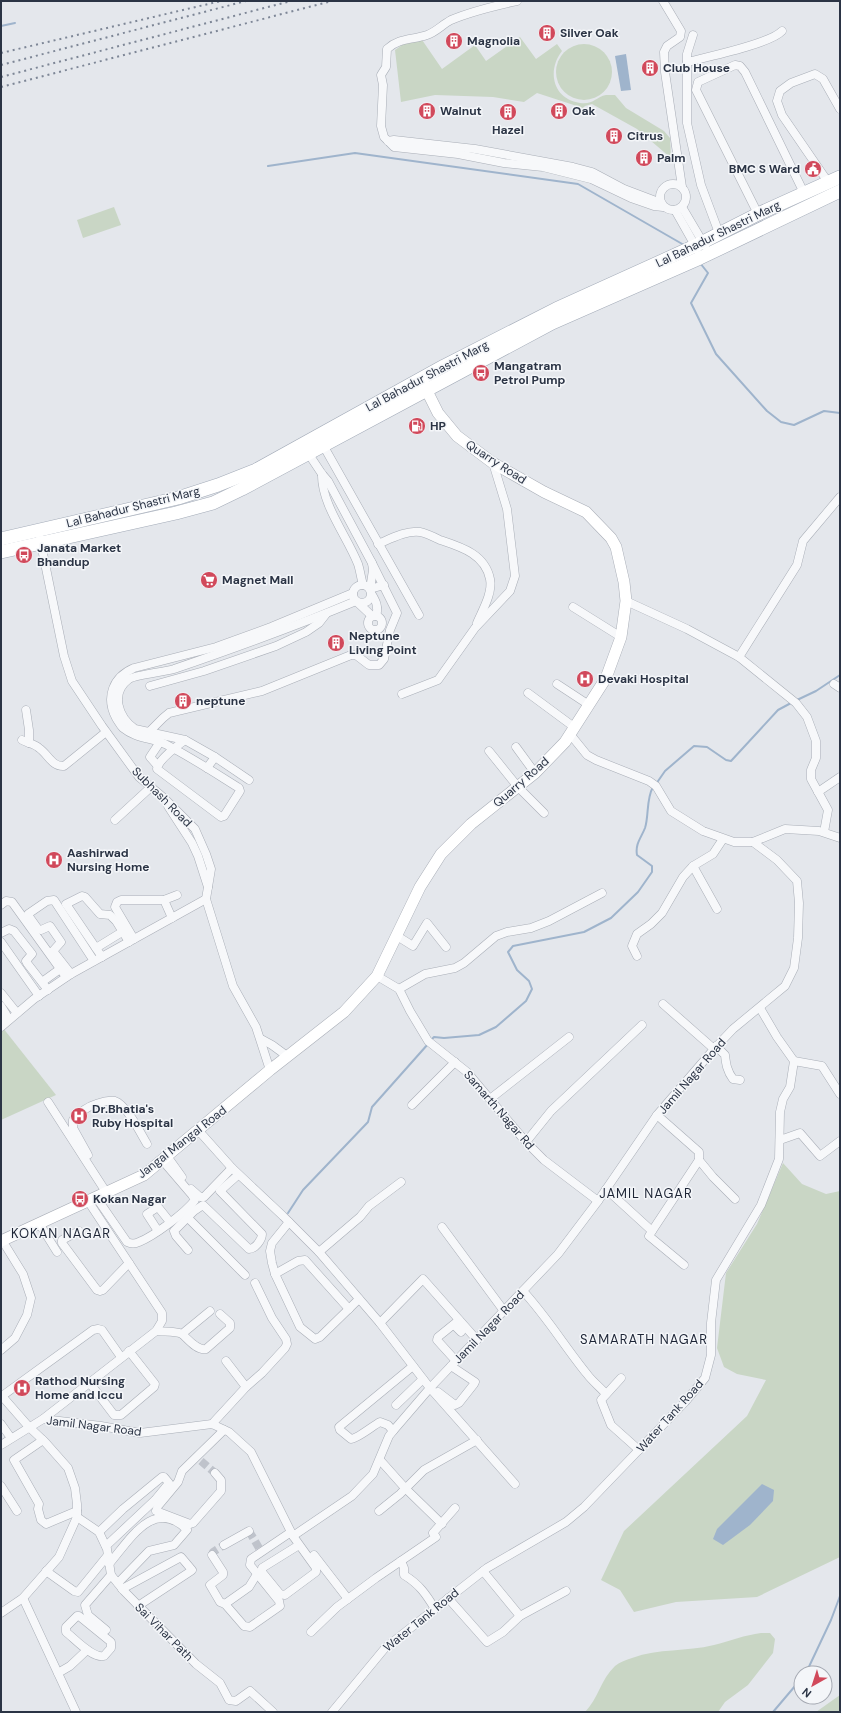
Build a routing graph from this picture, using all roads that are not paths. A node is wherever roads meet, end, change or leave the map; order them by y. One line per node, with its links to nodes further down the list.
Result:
1 (517, 1): 11 (street)
2 (662, 1): 8 (street)
3 (782, 32): 5 (street)
4 (693, 35): 5 (street)
5 (687, 62): 14 (street)
6 (840, 108): 7 (street)
7 (834, 179): 10 (main road, Lal Bahadur Shastri Marg)
8 (682, 188): 11 (street); 12 (street)
9 (840, 191): 15 (main road, Lal Bahadur Shastri Marg)
10 (804, 193): 13 (main road, Lal Bahadur Shastri Marg); 13 (street)
11 (662, 205): 12 (street)
12 (678, 209): 15 (street)
13 (758, 214): 14 (main road, Lal Bahadur Shastri Marg)
14 (719, 233): 15 (main road, Lal Bahadur Shastri Marg)
15 (697, 252): 16 (main road, Lal Bahadur Shastri Marg)
16 (424, 384): 17 (main road, Lal Bahadur Shastri Marg); 19 (main road, Quarry Road); 22 (main road, Lal Bahadur Shastri Marg)
17 (323, 445): 18 (main road, Lal Bahadur Shastri Marg); 25 (street)
18 (308, 453): 20 (street); 24 (main road, Lal Bahadur Shastri Marg)
19 (493, 463): 31 (main road, Quarry Road); 36 (street)
20 (322, 474): 27 (street); 29 (street)
21 (840, 497): 42 (street)
22 (38, 530): 23 (main road, Lal Bahadur Shastri Marg); 24 (street, Subhash Road)
23 (1, 539)
24 (41, 543): 26 (main road, Lal Bahadur Shastri Marg); 55 (street, Subhash Road)
25 (378, 544): 34 (street); 36 (street)
26 (1, 552)
27 (372, 563): 28 (street); 29 (street)
28 (384, 585): 29 (street); 56 (street)
29 (368, 589): 30 (street); 30 (street); 35 (street)
30 (355, 597): 33 (street); 35 (street); 37 (street)
31 (626, 601): 39 (main road, Quarry Road); 42 (street)
32 (573, 607): 39 (street)
33 (326, 614): 37 (street); 40 (street)
34 (419, 615)
35 (374, 616): 38 (street)
36 (475, 628): 51 (street)
37 (272, 631): 40 (street); 41 (street)
38 (379, 632)
39 (621, 638): 52 (main road, Quarry Road)
40 (276, 646): 44 (street)
41 (217, 650): 43 (street); 44 (street); 45 (street)
42 (738, 658): 70 (street)
43 (141, 666): 46 (street); 56 (street)
44 (220, 666): 47 (street)
45 (170, 670): 46 (street); 47 (street)
46 (144, 675): 56 (street)
47 (173, 680): 49 (street)
48 (557, 684): 52 (street)
49 (150, 686)
50 (528, 693): 54 (street)
51 (402, 694)
52 (589, 705): 54 (main road, Quarry Road)
53 (26, 710): 55 (street)
54 (572, 731): 65 (main road, Quarry Road); 75 (street)
55 (106, 732): 68 (street, Subhash Road)
56 (146, 735): 57 (street); 58 (street)
57 (185, 740): 60 (street); 62 (street)
58 (160, 742): 60 (street); 63 (street)
59 (516, 747): 65 (street)
60 (174, 749): 63 (street); 64 (street)
61 (489, 751): 69 (street)
62 (215, 757): 64 (street); 67 (street)
63 (157, 765): 64 (street)
64 (208, 768)
65 (535, 773): 69 (main road, Quarry Road)
66 (840, 777): 70 (street)
67 (249, 780)
68 (151, 787): 72 (street); 80 (street, Subhash Road)
69 (518, 787): 71 (street); 87 (main road, Quarry Road)
70 (818, 792): 73 (street)
71 (544, 813)
72 (115, 820)
73 (824, 832): 74 (street); 76 (street)
74 (840, 838)
75 (723, 839): 76 (street); 77 (street)
76 (753, 842): 105 (street, Jamil Nagar Road)
77 (693, 866): 83 (street); 93 (street)
78 (602, 893): 99 (street)
79 (177, 895): 81 (street)
80 (206, 899): 84 (street); 111 (street)
81 (164, 900): 84 (street); 88 (street)
82 (1, 905): 95 (street)
83 (717, 909)
84 (172, 918): 88 (street)
85 (122, 932): 88 (street); 91 (street); 91 (street)
86 (1, 933): 98 (street)
87 (397, 936): 90 (street); 97 (main road, Quarry Road)
88 (131, 940): 92 (street)
89 (2, 946): 102 (street)
90 (446, 947)
91 (96, 948): 92 (street)
92 (102, 956): 94 (street)
93 (637, 956)
94 (94, 961): 96 (street); 96 (street)
95 (60, 969): 96 (street); 98 (street)
96 (68, 975): 100 (street)
97 (377, 976): 99 (street); 113 (main road, Quarry Road)
98 (42, 982): 100 (street)
99 (399, 989): 115 (street, Samarth Nagar Rd)
100 (48, 990): 102 (street)
101 (1, 993): 106 (street)
102 (39, 996): 106 (street)
103 (663, 1004): 112 (street)
104 (1, 1006): 107 (street)
105 (760, 1008): 112 (street, Jamil Nagar Road); 114 (street)
106 (17, 1013): 109 (street)
107 (1, 1018)
108 (642, 1025): 126 (street)
109 (1, 1027)
110 (569, 1037): 119 (street)
111 (261, 1039): 113 (street); 116 (street)
112 (715, 1047): 117 (street); 122 (street, Jamil Nagar Road)
113 (287, 1056): 116 (main road, Jangal Mangal Road)
114 (794, 1061): 118 (street); 124 (street, Water Tank Road)
115 (455, 1062): 119 (street, Samarth Nagar Rd); 121 (street)
116 (270, 1070): 123 (main road, Jangal Mangal Road)
117 (740, 1080)
118 (840, 1094)
119 (490, 1099): 126 (street, Samarth Nagar Rd)
120 (48, 1102): 128 (street)
121 (412, 1105)
122 (657, 1115): 130 (street); 134 (street, Jamil Nagar Road)
123 (198, 1130): 129 (main road, Jangal Mangal Road); 131 (street)
124 (780, 1140): 125 (street); 192 (street, Water Tank Road)
125 (840, 1141)
126 (526, 1142): 137 (street, Samarth Nagar Rd)
127 (147, 1144): 128 (street)
128 (88, 1158): 135 (street)
129 (164, 1158): 131 (street); 135 (main road, Jangal Mangal Road); 139 (street)
130 (699, 1160): 136 (street); 145 (street)
131 (232, 1168): 132 (street)
132 (238, 1175): 138 (street); 140 (street)
133 (401, 1182): 149 (street)
134 (606, 1189): 137 (street, Jamil Nagar Road); 145 (street)
135 (96, 1196): 141 (main road, Jangal Mangal Road); 144 (street); 150 (street)
136 (736, 1199)
137 (598, 1201): 155 (street, Jamil Nagar Road)
138 (188, 1218): 147 (street); 153 (street)
139 (170, 1222): 144 (street); 144 (street)
140 (290, 1222): 149 (street); 152 (street)
141 (40, 1223): 146 (main road, Jangal Mangal Road); 148 (street)
142 (442, 1227): 159 (street)
143 (79, 1231): 150 (street)
144 (158, 1231)
145 (652, 1231): 151 (street)
146 (2, 1241): 167 (street)
147 (188, 1250)
148 (57, 1252)
149 (319, 1252): 156 (street)
150 (129, 1263): 163 (street)
151 (684, 1265)
152 (275, 1274): 157 (street); 157 (street)
153 (245, 1275)
154 (255, 1283): 176 (street)
155 (523, 1291): 159 (street, Jamil Nagar Road); 178 (street)
156 (359, 1299): 157 (street); 162 (street)
157 (349, 1309)
158 (210, 1311): 165 (street)
159 (504, 1311): 166 (street, Jamil Nagar Road)
160 (220, 1314): 165 (street)
161 (457, 1322): 162 (street); 164 (street); 166 (street); 171 (street)
162 (380, 1323): 172 (street)
163 (156, 1331): 165 (street); 168 (street)
164 (461, 1332)
165 (182, 1334)
166 (477, 1340): 171 (street, Jamil Nagar Road)
167 (1, 1350)
168 (130, 1351): 169 (street); 175 (street)
169 (121, 1357): 175 (street); 179 (street)
170 (226, 1361): 176 (street)
171 (454, 1363): 177 (street, Jamil Nagar Road); 177 (street)
172 (412, 1364): 174 (street); 182 (street); 187 (street)
173 (621, 1378): 178 (street)
174 (423, 1379): 177 (street); 180 (street)
175 (89, 1382): 181 (street)
176 (246, 1387): 184 (street)
177 (431, 1387): 187 (street, Jamil Nagar Road); 190 (street)
178 (606, 1394): 192 (street)
179 (1, 1395): 185 (street)
180 (396, 1405)
181 (42, 1419): 184 (street, Jamil Nagar Road); 185 (street, Jamil Nagar Road)
182 (340, 1421)
183 (1, 1424): 188 (street)
184 (212, 1424): 186 (street)
185 (29, 1427): 188 (street, Jamil Nagar Road); 189 (street)
186 (224, 1430): 194 (street); 205 (street)
187 (393, 1431): 193 (street, Jamil Nagar Road)
188 (11, 1438): 191 (street, Jamil Nagar Road)
189 (43, 1440): 201 (street); 201 (street)
190 (477, 1440): 195 (street); 197 (street)
191 (1, 1445)
192 (639, 1450): 215 (street, Water Tank Road)
193 (380, 1460): 197 (street); 205 (street, Jamil Nagar Road)
194 (215, 1473)
195 (516, 1484)
196 (1, 1486): 199 (street)
197 (405, 1488): 200 (street); 202 (street)
198 (455, 1508): 202 (street)
199 (17, 1511)
200 (379, 1511)
201 (77, 1514): 204 (street); 214 (street)
202 (442, 1524): 212 (street)
203 (249, 1531): 206 (street)
204 (99, 1532): 208 (street); 208 (street)
205 (292, 1534): 207 (street); 216 (street, Jamil Nagar Road)
206 (224, 1545)
207 (299, 1545): 207 (street)
208 (106, 1546): 210 (street)
209 (212, 1554): 223 (street)
210 (108, 1555): 213 (street); 214 (street)
211 (314, 1555): 222 (street)
212 (401, 1561): 222 (street); 225 (street)
213 (109, 1564): 217 (street); 218 (street)
214 (46, 1571): 220 (street)
215 (483, 1571): 221 (street, Water Tank Road); 227 (street)
216 (257, 1574): 223 (street); 223 (street)
217 (110, 1575): 218 (street, Sai Vihar Path); 228 (street)
218 (120, 1586): 224 (street, Sai Vihar Path); 224 (street)
219 (566, 1591): 227 (street)
220 (23, 1598): 226 (street); 231 (street)
221 (448, 1598): 225 (street, Water Tank Road); 227 (street)
222 (348, 1599): 229 (street)
223 (225, 1604)
224 (138, 1606): 233 (street, Sai Vihar Path)
225 (435, 1609): 234 (street, Water Tank Road)
226 (1, 1613)
227 (520, 1616)
228 (106, 1630)
229 (312, 1632)
230 (87, 1650): 230 (street); 231 (street)
231 (58, 1673): 232 (street)
232 (76, 1712)
233 (273, 1712)
234 (332, 1712)

